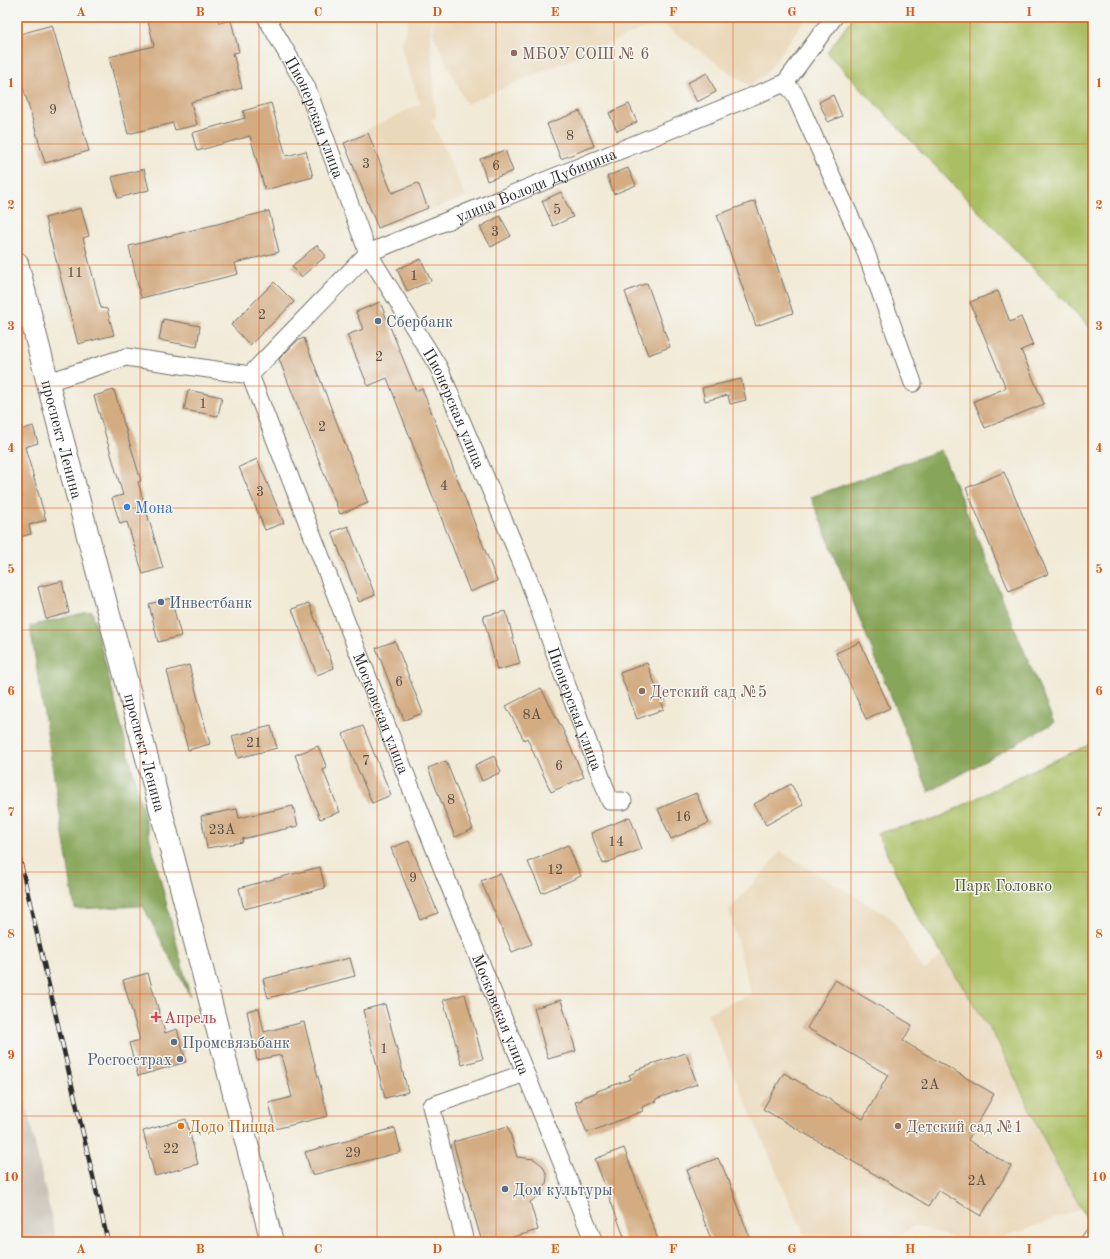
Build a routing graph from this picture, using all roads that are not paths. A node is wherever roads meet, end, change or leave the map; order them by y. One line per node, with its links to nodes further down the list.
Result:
1 (266, 17): 4 (street, Пионерская улица)
2 (834, 17): 3 (street)
3 (785, 83): 4 (street, улица Володи Дубинина); 8 (street)
4 (368, 253): 6 (street, улица Володи Дубинина); 9 (street, Пионерская улица)
5 (17, 263): 7 (main road, проспект Ленина)
6 (250, 375): 7 (street); 10 (street, Московская улица)
7 (48, 382): 12 (main road, проспект Ленина)
8 (912, 383)
9 (623, 801)
10 (525, 1073): 13 (street); 14 (street, Московская улица)
11 (1093, 1236): 15 (street)
12 (272, 1242)
13 (465, 1242)
14 (594, 1242)
15 (1089, 1242)

